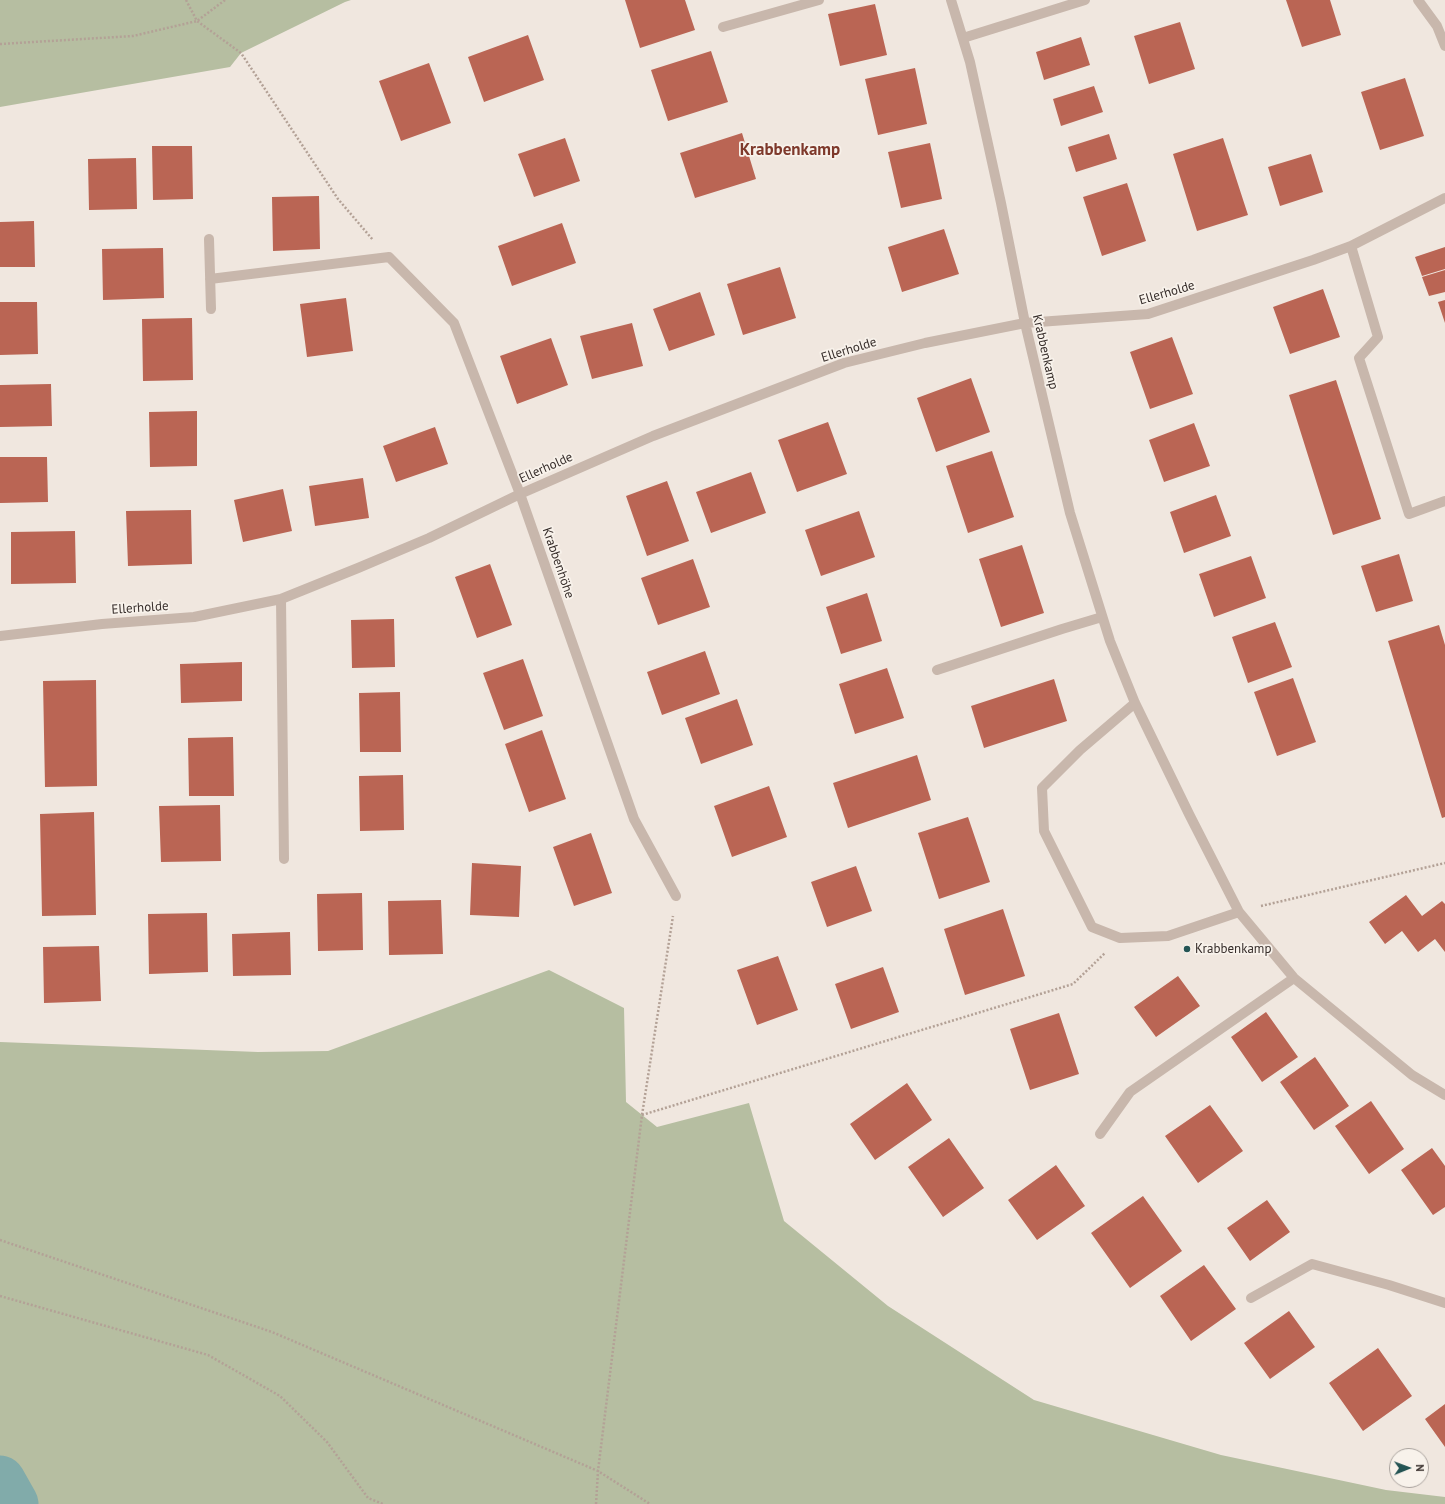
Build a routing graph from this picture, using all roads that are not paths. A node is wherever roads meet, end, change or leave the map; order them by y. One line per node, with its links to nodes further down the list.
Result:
1 (819, 0): 5 (street)
2 (951, 0): 6 (street, Krabbenkamp)
3 (1085, 0): 6 (street)
4 (1418, 0): 7 (street)
5 (723, 27)
6 (963, 38): 13 (street, Krabbenkamp)
7 (1445, 46)
8 (1445, 198): 10 (street, Ellerholde)
9 (209, 239): 11 (street)
10 (1351, 246): 13 (street, Ellerholde); 15 (street)
11 (210, 279): 12 (street); 14 (street, Krabbenhöhe)
12 (211, 309)
13 (1025, 323): 14 (street, Ellerholde); 17 (street, Krabbenkamp)
14 (520, 494): 16 (street, Ellerholde); 22 (street, Krabbenhöhe)
15 (1445, 501)
16 (281, 599): 18 (street, Ellerholde); 21 (street)
17 (1102, 617): 19 (street); 20 (street, Krabbenkamp)
18 (0, 636)
19 (937, 670)
20 (1136, 703): 23 (street, Krabbenkamp); 23 (street)
21 (284, 859)
22 (676, 896)
23 (1239, 912): 24 (street, Krabbenkamp)
24 (1294, 978): 25 (street, Krabbenkamp); 26 (street)
25 (1445, 1095)
26 (1100, 1134)
27 (1251, 1298): 28 (street)
28 (1445, 1303)

